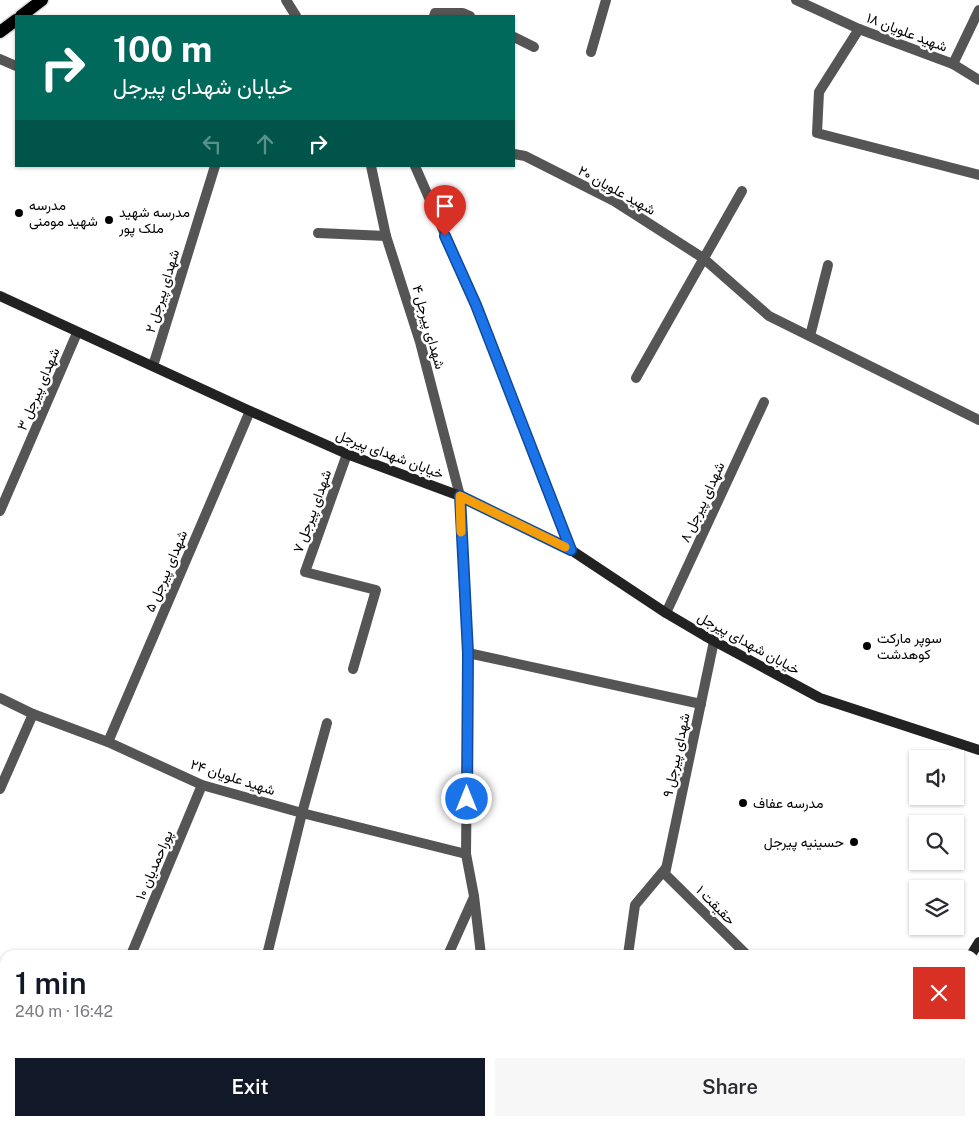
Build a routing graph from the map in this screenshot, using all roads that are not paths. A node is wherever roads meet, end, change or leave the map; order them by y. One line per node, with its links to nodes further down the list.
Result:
1 (42, 0): 6 (main road)
2 (286, 0): 7 (street)
3 (606, 0): 15 (street)
4 (796, 0): 11 (street, شهید علویان ۱۸)
5 (979, 10): 17 (street)
6 (21, 15)
7 (295, 15)
8 (434, 15): 9 (street)
9 (468, 15)
10 (15, 21): 12 (main road)
11 (858, 28): 17 (street, شهید علویان ۱۸); 24 (street)
12 (0, 32)
13 (515, 38): 14 (street)
14 (534, 47)
15 (591, 52)
16 (0, 59): 18 (street)
17 (953, 64): 19 (street, شهید علویان ۱۸)
18 (15, 66)
19 (979, 80)
20 (515, 154): 28 (street, شهید علویان ۲۰)
21 (215, 167): 33 (street, شهدای پیرجل ۲)
22 (371, 167): 27 (street, شهدای پیرجل ۴)
23 (415, 167): 41 (street)
24 (979, 176)
25 (742, 190): 28 (street)
26 (318, 233): 27 (street)
27 (386, 236): 39 (street, شهدای پیرجل ۴)
28 (703, 258): 32 (street, شهید علویان ۲۰); 34 (street)
29 (828, 265): 32 (street)
30 (0, 296): 31 (main road, خیابان شهدای پیرجل)
31 (77, 332): 33 (main road, خیابان شهدای پیرجل); 40 (street, شهدای پیرجل ۳)
32 (810, 336): 37 (street, شهید علویان ۲۰)
33 (153, 366): 36 (main road, خیابان شهدای پیرجل)
34 (636, 378)
35 (764, 402): 42 (street, شهدای پیرجل ۸)
36 (250, 411): 38 (main road, خیابان شهدای پیرجل); 50 (street, شهدای پیرجل ۵)
37 (979, 420)
38 (347, 454): 39 (main road, خیابان شهدای پیرجل); 45 (street, شهدای پیرجل ۷)
39 (460, 496): 41 (main road, خیابان شهدای پیرجل); 44 (street, شهدای پیرجل ۴)
40 (0, 511)
41 (571, 550): 42 (main road, خیابان شهدای پیرجل)
42 (666, 613): 43 (main road, خیابان شهدای پیرجل)
43 (714, 641): 47 (street, شهدای پیرجل ۹); 51 (main road, خیابان شهدای پیرجل)
44 (468, 653): 47 (street); 55 (street, شهدای پیرجل ۴)
45 (353, 670)
46 (0, 698): 48 (street, شهید علویان ۲۴)
47 (701, 704): 56 (street, شهدای پیرجل ۹)
48 (33, 714): 50 (street, شهید علویان ۲۴); 53 (street)
49 (327, 723): 54 (street)
50 (108, 742): 52 (street, شهید علویان ۲۴)
51 (979, 750)
52 (202, 785): 54 (street, شهید علویان ۲۴); 58 (street, پوراحمدیان ۱۰)
53 (0, 788)
54 (302, 813): 55 (street, شهید علویان ۲۴); 59 (street)
55 (466, 854): 57 (street, شهدای پیرجل ۴)
56 (666, 871): 62 (street); 63 (street, حقیقت ۱)
57 (474, 896): 60 (street); 61 (street, شهدای پیرجل ۴)
58 (133, 950)
59 (268, 950)
60 (450, 950)
61 (480, 950)
62 (629, 950)
63 (741, 950)

